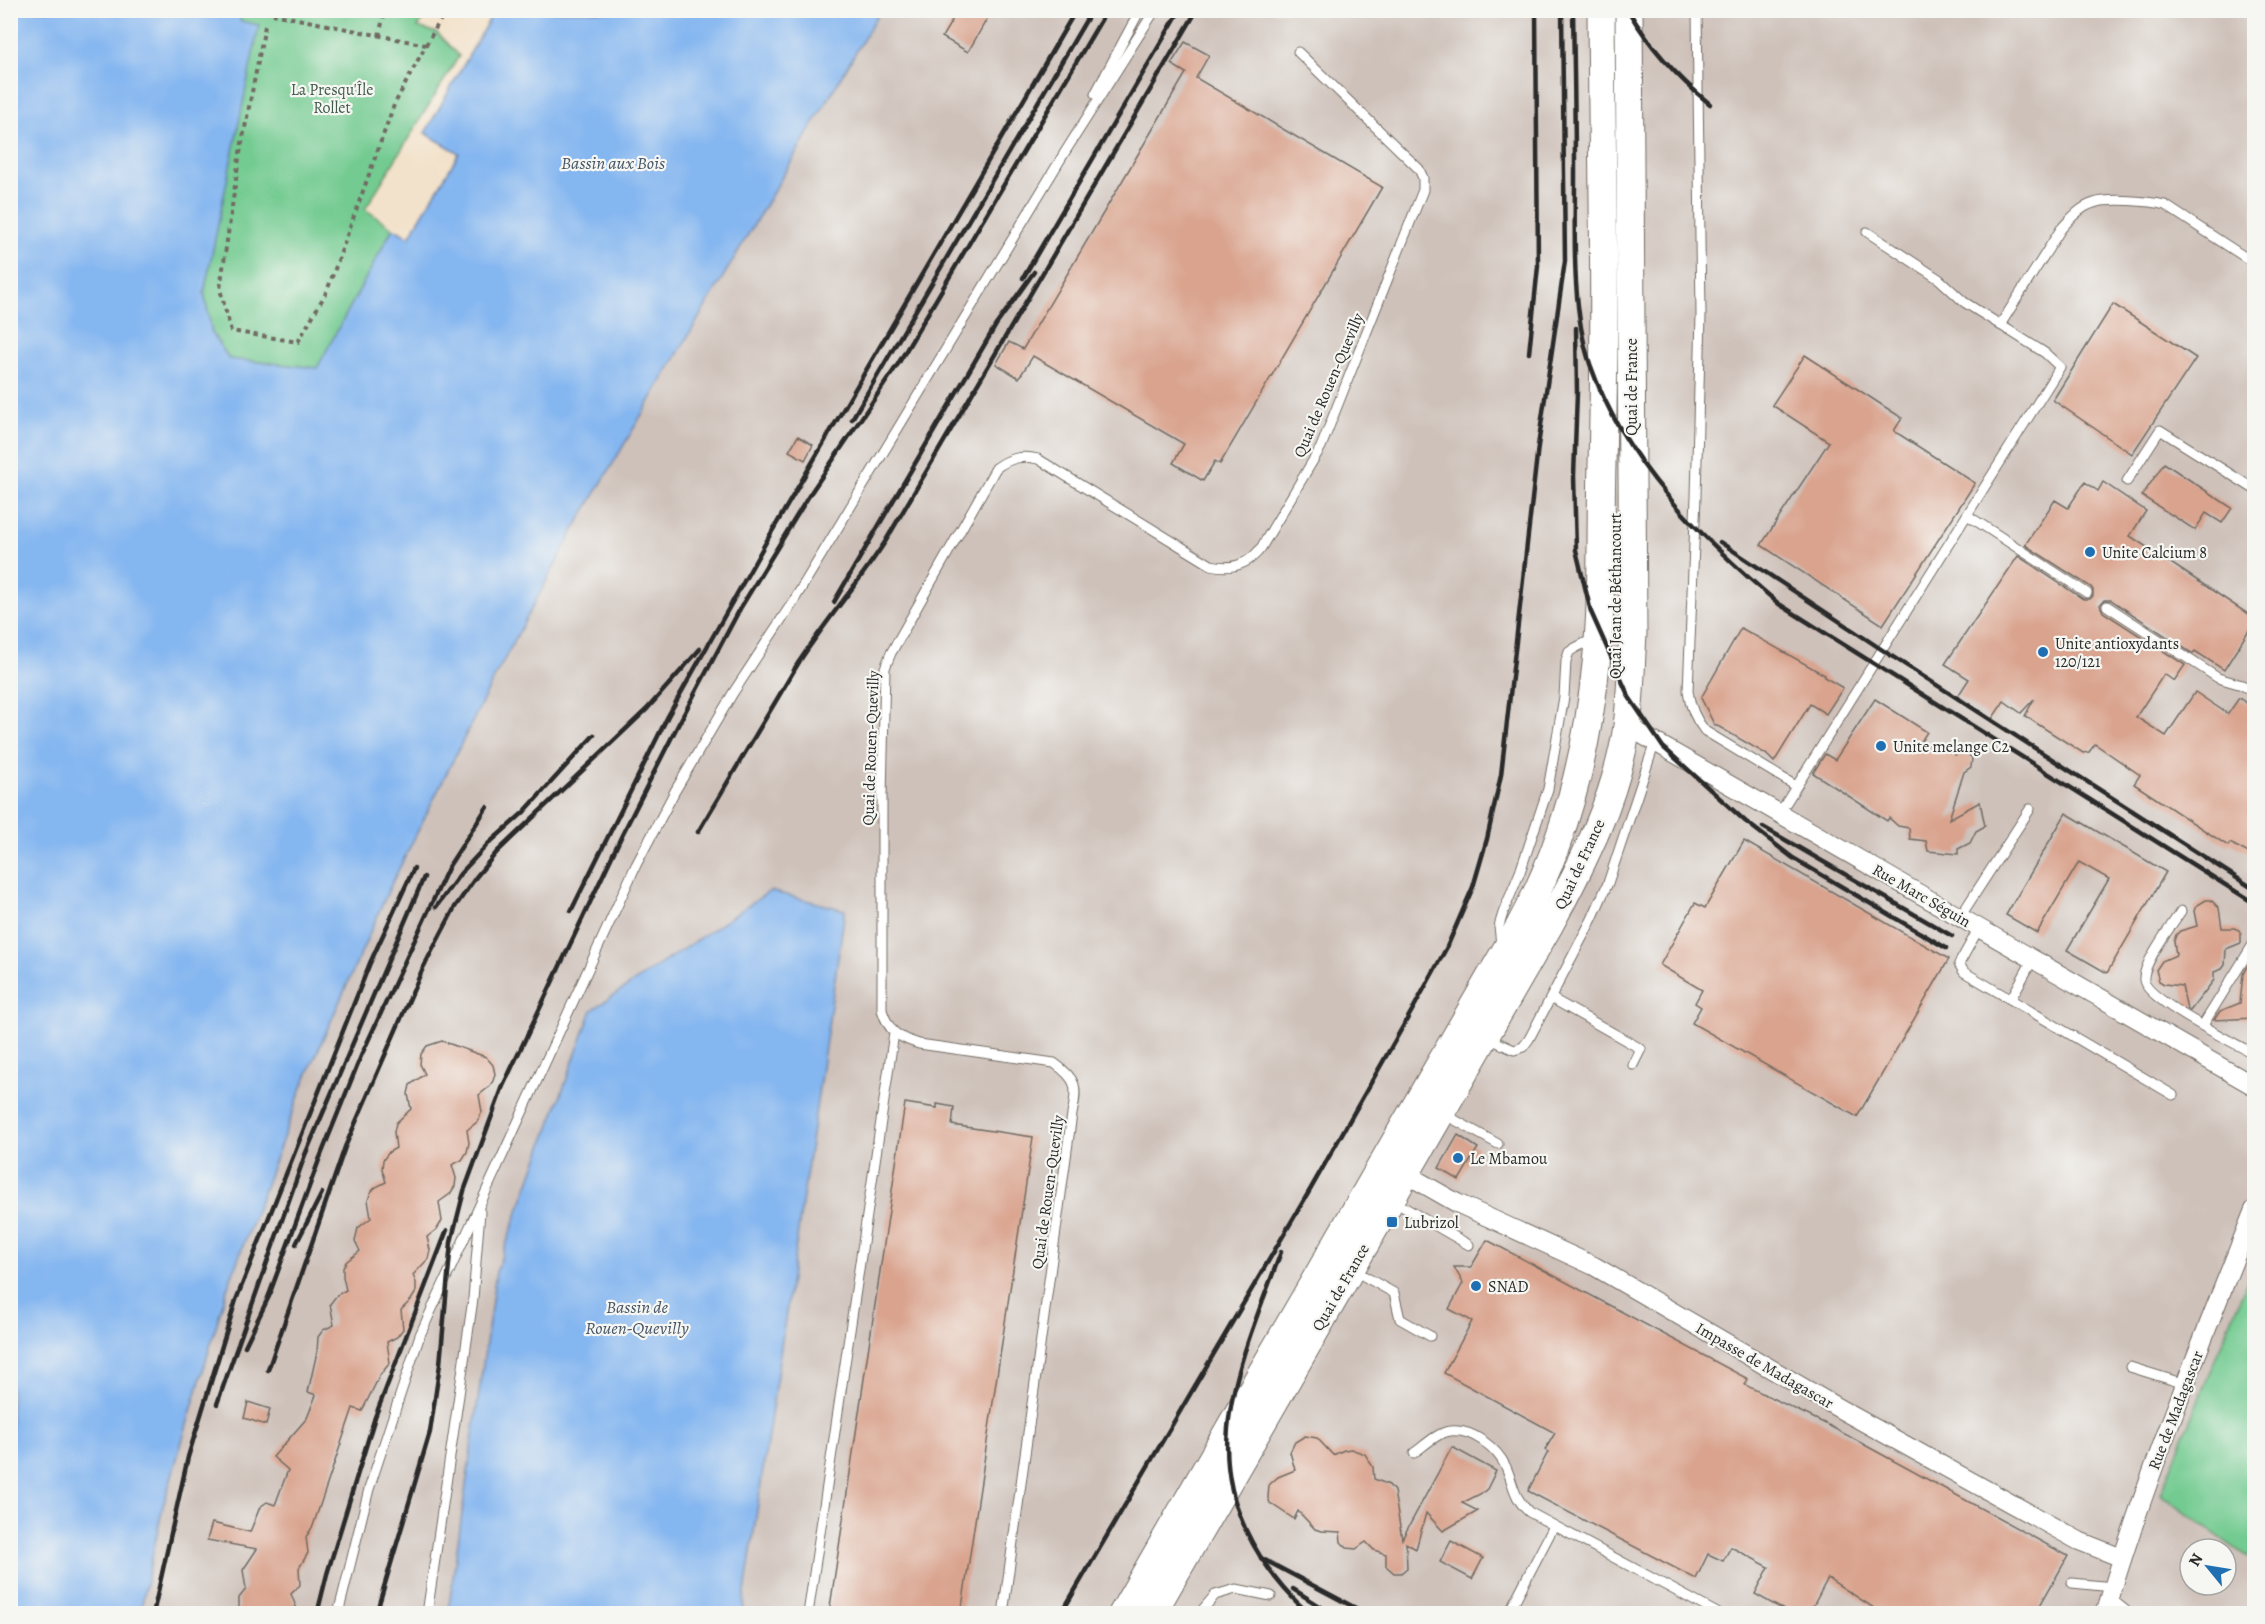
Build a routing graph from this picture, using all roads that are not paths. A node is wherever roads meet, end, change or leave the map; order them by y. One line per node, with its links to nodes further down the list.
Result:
1 (1140, 10): 7 (lane)
2 (1155, 10): 7 (lane)
3 (1601, 10): 11 (main road, Quai de France)
4 (1629, 10): 19 (main road, Quai de France)
5 (1697, 10): 22 (lane)
6 (1299, 52): 34 (lane, Quai de Rouen-Quevilly)
7 (1065, 152): 44 (lane)
8 (1867, 232): 10 (lane)
9 (2254, 263): 10 (lane)
10 (2000, 325): 14 (lane)
11 (1602, 466): 17 (main road, Quai de France); 19 (main road, Quai Jean de Béthancourt)
12 (2127, 481): 13 (lane)
13 (2254, 489)
14 (1967, 514): 15 (lane); 22 (lane)
15 (2087, 593)
16 (2107, 606): 18 (lane)
17 (1598, 638): 20 (main road, Quai de France); 29 (lane)
18 (2254, 692)
19 (1627, 726): 20 (main road, Rue Marc Séguin); 21 (street, Rue Marc Séguin); 35 (main road, Quai de France)
20 (1587, 732): 29 (main road, Quai de France)
21 (1655, 742): 24 (street, Rue Marc Séguin); 31 (lane)
22 (1796, 786): 24 (lane)
23 (2030, 809): 26 (lane)
24 (1779, 814): 26 (street, Rue Marc Séguin)
25 (2181, 910): 33 (lane)
26 (1960, 917): 27 (street, Rue Marc Séguin)
27 (1979, 928): 30 (street, Rue Marc Séguin); 32 (lane)
28 (2254, 943): 33 (lane)
29 (1503, 955): 61 (main road, Quai de France)
30 (2033, 959): 32 (lane); 38 (street, Rue Marc Séguin)
31 (1551, 998): 35 (lane); 37 (lane)
32 (2011, 999): 39 (lane)
33 (2203, 1025): 36 (lane)
34 (894, 1033): 59 (lane); 60 (lane, Quai de Rouen-Quevilly)
35 (1486, 1037): 40 (main road, Quai de France)
36 (2254, 1054)
37 (1633, 1065)
38 (2254, 1086)
39 (2173, 1095)
40 (1442, 1113): 41 (lane); 42 (main road, Quai de France)
41 (1498, 1144)
42 (1406, 1174): 43 (main road, Quai de France); 53 (street, Impasse de Madagascar)
43 (1391, 1200): 46 (lane); 47 (main road, Quai de France)
44 (480, 1206): 57 (lane); 58 (lane)
45 (2254, 1210): 50 (street, Rue de Madagascar)
46 (1469, 1245)
47 (1351, 1269): 48 (lane); 62 (main road, Quai de France)
48 (1430, 1336)
49 (2130, 1367): 50 (lane)
50 (2185, 1384): 53 (street, Rue de Madagascar)
51 (1414, 1453): 52 (lane)
52 (1554, 1526): 64 (lane); 65 (lane)
53 (2122, 1558): 56 (street, Rue de Madagascar)
54 (2072, 1583): 56 (lane)
55 (1271, 1596): 63 (lane)
56 (2109, 1600): 66 (lane)
57 (338, 1614)
58 (426, 1614)
59 (808, 1614)
60 (1003, 1614)
61 (1122, 1614)
62 (1152, 1614)
63 (1199, 1614)
64 (1508, 1614)
65 (1719, 1614)
66 (2130, 1614)

